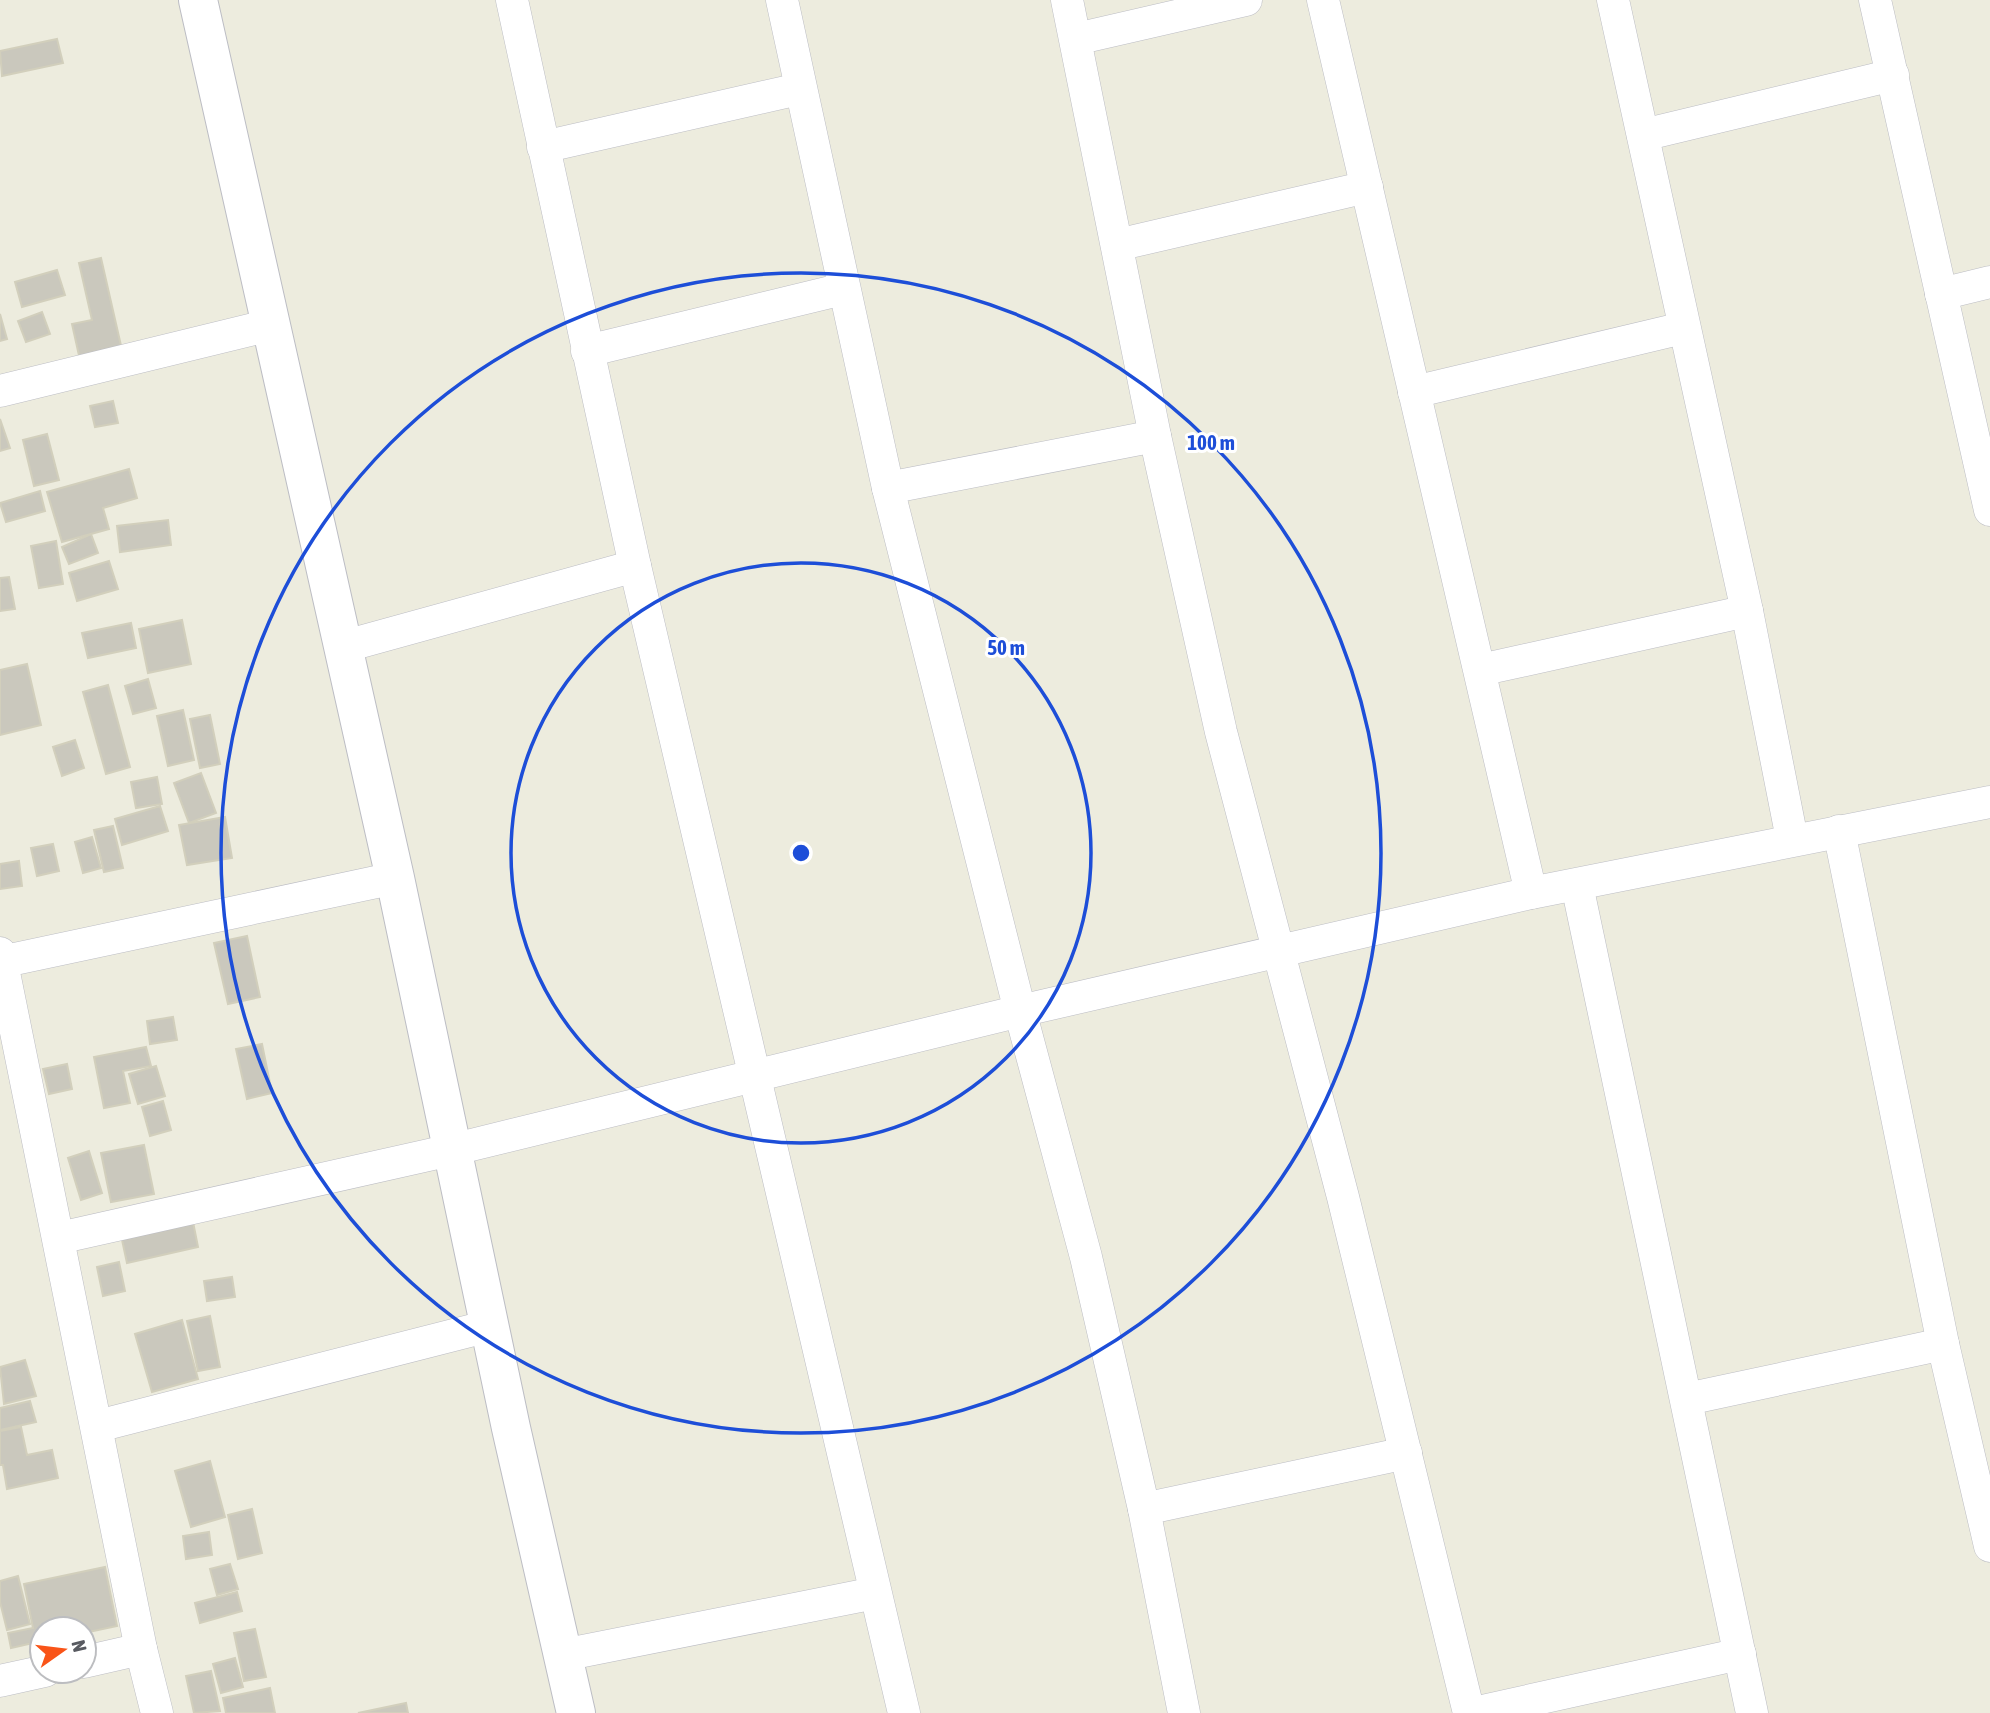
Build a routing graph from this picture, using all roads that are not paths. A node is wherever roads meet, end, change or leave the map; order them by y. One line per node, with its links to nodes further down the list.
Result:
1 (198, 0): 19 (street)
2 (512, 0): 13 (street)
3 (782, 0): 11 (street)
4 (1066, 0): 9 (street)
5 (1246, 0): 9 (street)
6 (1323, 0): 14 (street)
7 (1612, 0): 12 (street)
8 (1875, 0): 10 (street)
9 (1076, 39): 15 (street)
10 (1893, 75): 12 (street); 18 (street)
11 (799, 89): 13 (street); 17 (street)
12 (1643, 135): 20 (street)
13 (543, 147): 21 (street)
14 (1367, 187): 15 (street); 23 (street)
15 (1117, 245): 24 (street)
16 (1990, 282): 18 (street)
17 (843, 289): 21 (street); 25 (street)
18 (1941, 294): 26 (street)
19 (270, 325): 22 (street); 29 (street)
20 (1683, 328): 23 (street); 28 (street)
21 (587, 351): 27 (street)
22 (0, 391)
23 (1414, 392): 30 (street)
24 (1155, 436): 25 (street); 37 (street)
25 (888, 488): 39 (street)
26 (1990, 510)
27 (635, 566): 29 (street); 40 (street)
28 (1747, 611): 30 (street); 33 (street)
29 (342, 647): 34 (street)
30 (1480, 670): 36 (street)
31 (1990, 802): 32 (street)
32 (1839, 831): 33 (street); 44 (street)
33 (1792, 839): 35 (street)
34 (395, 878): 38 (street); 41 (street)
35 (1577, 885): 36 (street); 45 (street)
36 (1531, 893): 37 (street)
37 (1278, 953): 39 (street); 47 (street)
38 (1, 959): 42 (street)
39 (1020, 1011): 40 (street); 48 (street)
40 (754, 1077): 41 (street); 50 (street)
41 (451, 1150): 42 (street); 43 (street)
42 (59, 1238): 46 (street)
43 (489, 1326): 46 (street); 53 (street)
44 (1944, 1344): 45 (street); 49 (street)
45 (1687, 1399): 52 (street)
46 (97, 1426): 51 (street)
47 (1406, 1453): 48 (street); 61 (street)
48 (1144, 1509): 60 (street)
49 (1990, 1546)
50 (875, 1593): 53 (street); 59 (street)
51 (141, 1649): 54 (street); 57 (street)
52 (1740, 1654): 61 (street); 62 (street)
53 (564, 1655): 58 (street)
54 (98, 1659)
55 (28, 1675): 56 (street)
56 (0, 1681)
57 (157, 1713)
58 (576, 1713)
59 (904, 1713)
60 (1184, 1713)
61 (1471, 1713)
62 (1752, 1713)

